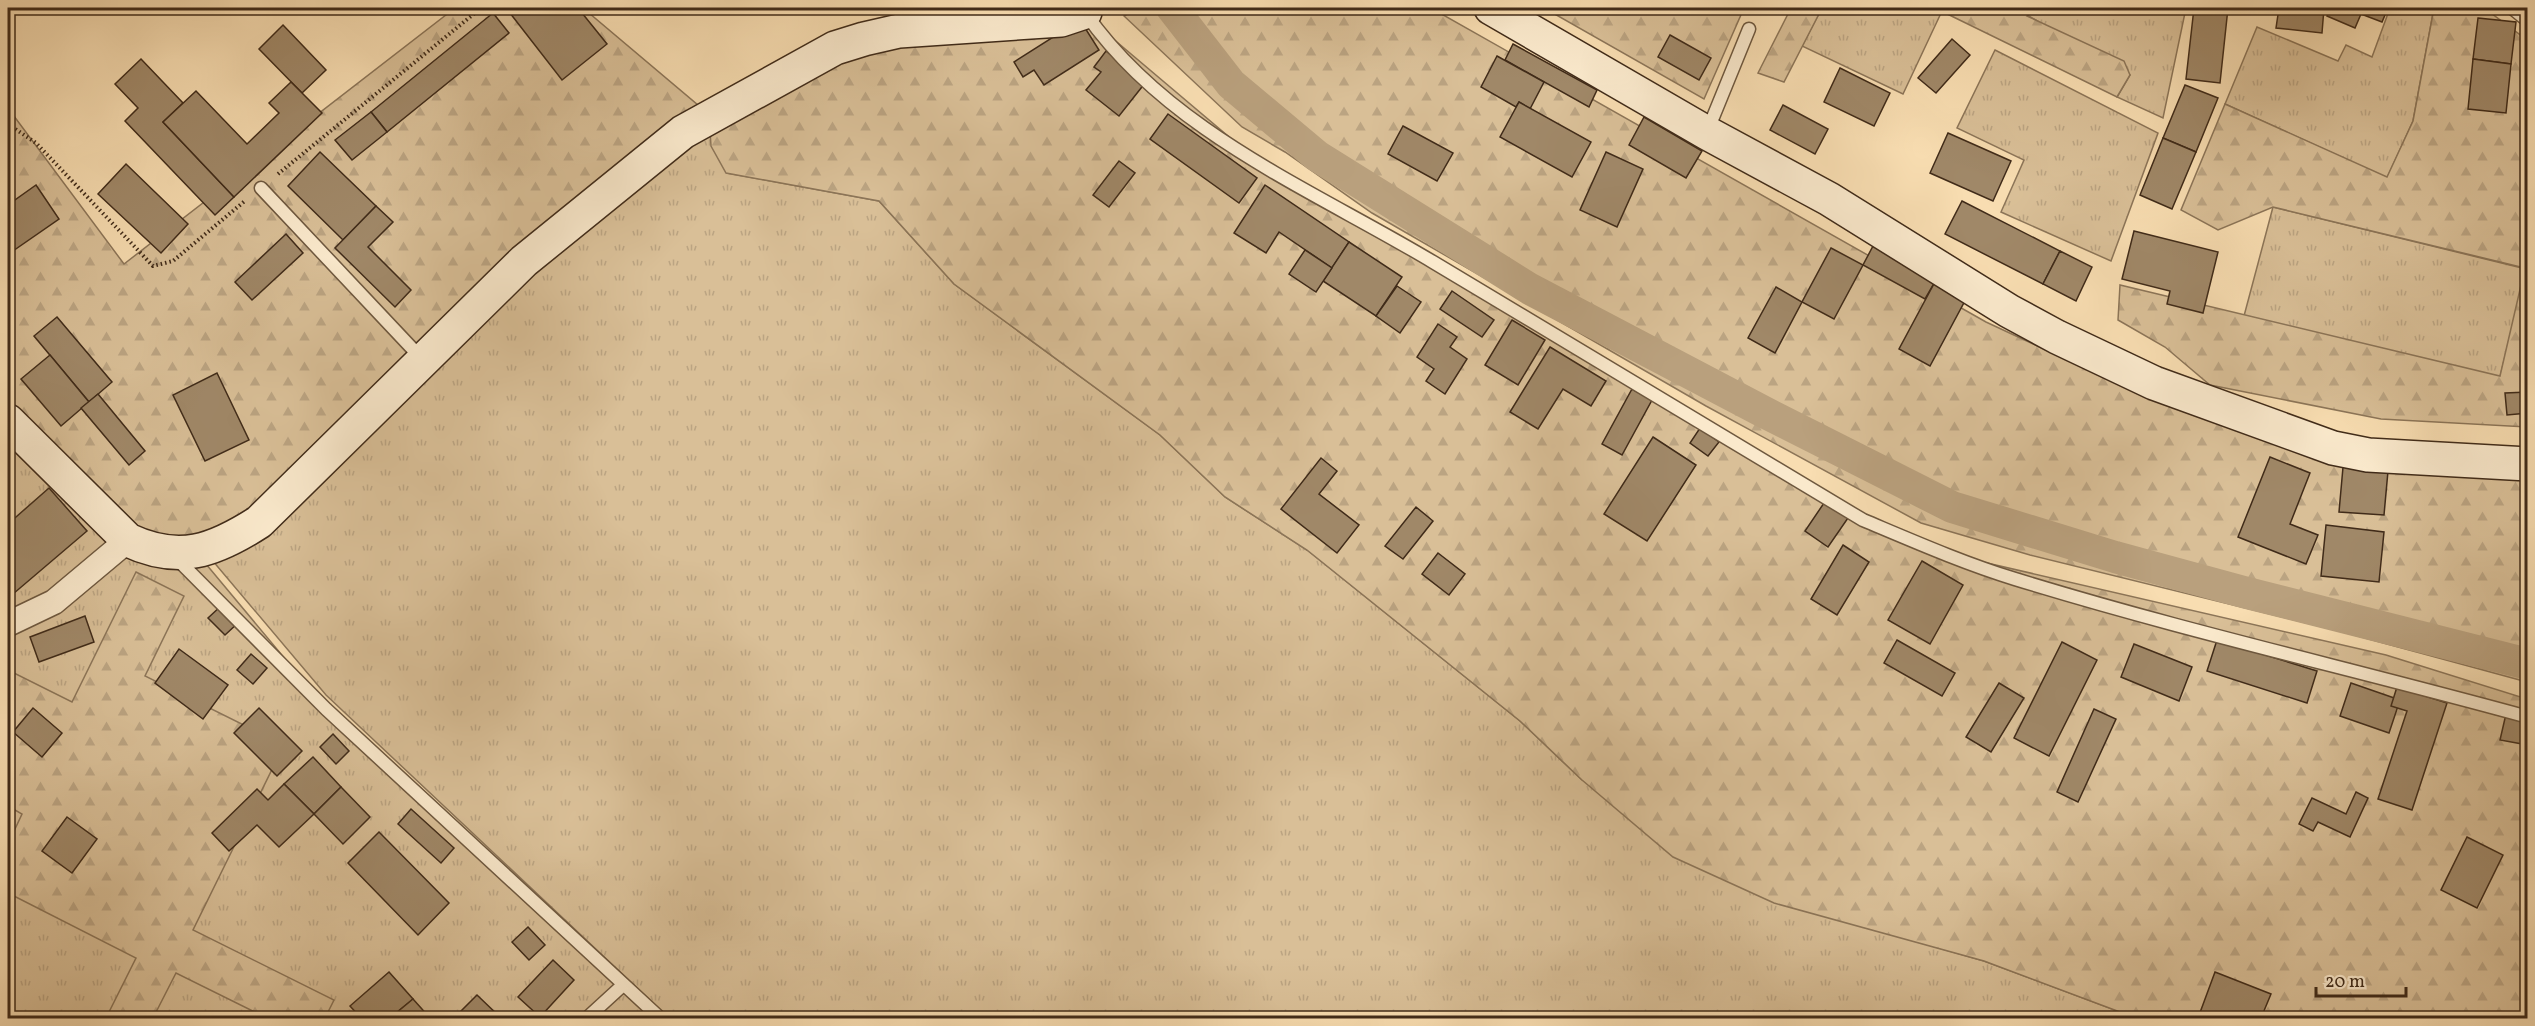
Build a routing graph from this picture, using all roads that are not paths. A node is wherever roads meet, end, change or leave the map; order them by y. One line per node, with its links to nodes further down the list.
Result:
1 (1491, 8): 6 (street)
2 (2512, 8): 4 (lane)
3 (1088, 9): 8 (street); 14 (lane)
4 (2528, 21)
5 (1749, 29): 6 (lane)
6 (1707, 133): 10 (street)
7 (261, 188): 8 (lane)
8 (424, 361): 12 (street)
9 (8, 421): 11 (street)
10 (2528, 464)
11 (128, 540): 12 (street); 13 (street)
12 (172, 554): 15 (lane)
13 (8, 624)
14 (2528, 717)
15 (623, 985): 16 (lane); 17 (lane)
16 (587, 1018)
17 (660, 1018)

